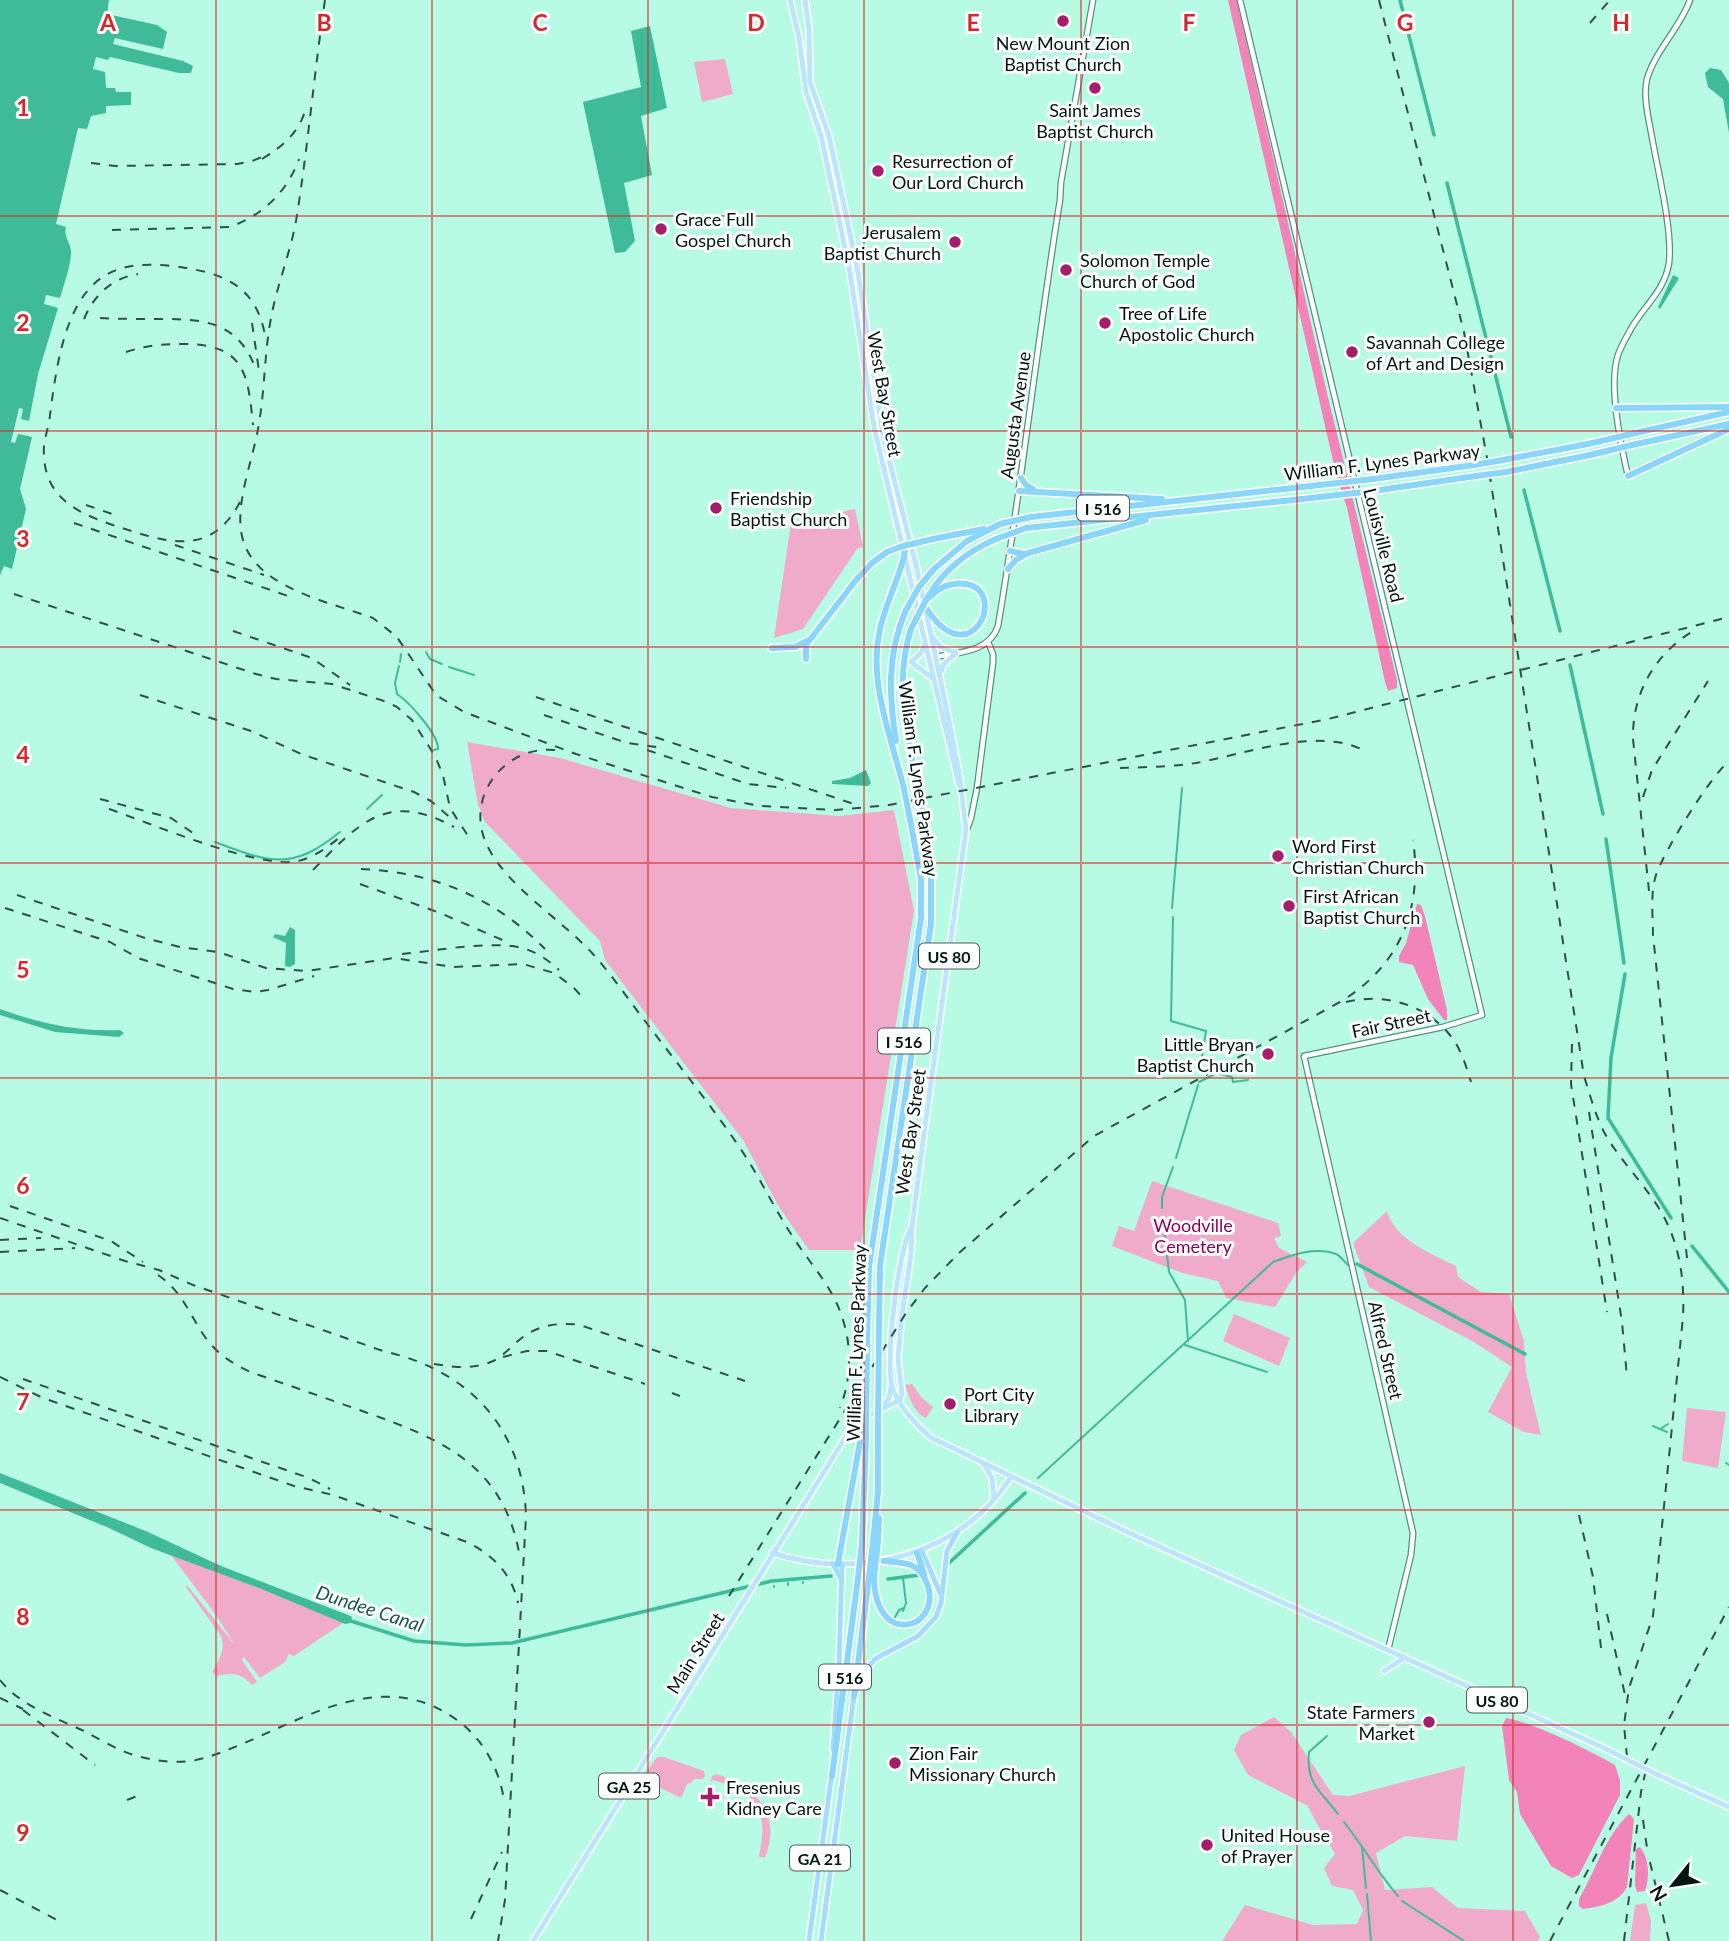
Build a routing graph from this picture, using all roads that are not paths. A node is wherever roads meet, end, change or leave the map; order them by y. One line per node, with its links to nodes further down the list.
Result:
1 (790, 0): 16 (main road, West Bay Street)
2 (805, 0): 21 (main road, West Bay Street)
3 (1093, 0): 10 (main road, Augusta Avenue)
4 (1240, 0): 33 (main road, Louisville Road)
5 (1690, 0): 6 (main road)
6 (1616, 408): 7 (highway); 9 (main road)
7 (1729, 410): 13 (highway, William F. Lynes Parkway / I 516, bridge)
8 (1729, 427): 9 (highway); 14 (highway, William F. Lynes Parkway / I 516, bridge)
9 (1629, 476)
10 (1021, 478): 11 (main road, Augusta Avenue); 12 (highway)
11 (1019, 491): 12 (highway); 17 (main road, Augusta Avenue)
12 (1038, 491): 13 (highway)
13 (1174, 500): 15 (highway, William F. Lynes Parkway / I 516, bridge)
14 (1166, 515): 18 (highway); 20 (highway, William F. Lynes Parkway / I 516, bridge)
15 (992, 527): 23 (highway, bridge); 31 (highway, William F. Lynes Parkway / I 516, bridge)
16 (905, 551): 24 (main road, West Bay Street); 31 (highway)
17 (1010, 551): 18 (highway); 19 (main road, Augusta Avenue)
18 (1028, 553): 19 (highway)
19 (1008, 569): 25 (main road, Augusta Avenue)
20 (932, 593): 21 (highway, bridge); 21 (highway)
21 (926, 603): 22 (main road, West Bay Street); 48 (highway, William F. Lynes Parkway / I 516, bridge)
22 (931, 635): 27 (main road); 28 (main road, West Bay Street)
23 (811, 639): 26 (highway); 29 (highway)
24 (925, 641): 28 (main road, West Bay Street); 30 (main road)
25 (988, 642): 27 (main road); 32 (main road, Augusta Avenue)
26 (772, 648)
27 (956, 653): 28 (main road); 30 (main road)
28 (932, 657): 30 (main road, West Bay Street / US 80)
29 (806, 659)
30 (937, 677): 32 (main road, West Bay Street / US 80)
31 (904, 789): 39 (highway, William F. Lynes Parkway / I 516, bridge)
32 (966, 830): 35 (main road, West Bay Street / US 80)
33 (1482, 1016): 34 (main road, Fair Street)
34 (1304, 1056): 51 (main road, Alfred Street)
35 (912, 1227): 36 (main road, West Bay Street / US 80); 37 (main road, West Bay Street / US 80)
36 (891, 1384): 37 (main road, US 80); 38 (main road)
37 (900, 1400): 38 (main road, Main Street); 40 (main road, US 80)
38 (881, 1409): 45 (main road, Main Street)
39 (863, 1440): 47 (highway); 55 (highway, William F. Lynes Parkway / I 516, bridge)
40 (984, 1464): 41 (main road, US 80); 42 (main road)
41 (1011, 1477): 42 (main road); 51 (main road, US 80)
42 (994, 1499): 43 (main road)
43 (957, 1533): 44 (main road); 50 (highway)
44 (920, 1552): 46 (main road); 49 (highway); 50 (highway)
45 (772, 1553): 47 (main road); 57 (main road, Main Street / GA 25)
46 (884, 1560): 47 (main road); 49 (highway)
47 (838, 1564): 55 (highway)
48 (872, 1577): 49 (highway); 54 (highway, William F. Lynes Parkway / I 516)
49 (927, 1583)
50 (941, 1603): 54 (highway)
51 (1388, 1650): 52 (main road, US 80)
52 (1405, 1658): 53 (main road); 56 (main road, US 80, bridge)
53 (1384, 1671)
54 (854, 1696): 59 (highway, GA 21)
55 (832, 1776): 58 (highway, GA 21)
56 (1729, 1807)
57 (533, 1941)
58 (809, 1941)
59 (821, 1941)

